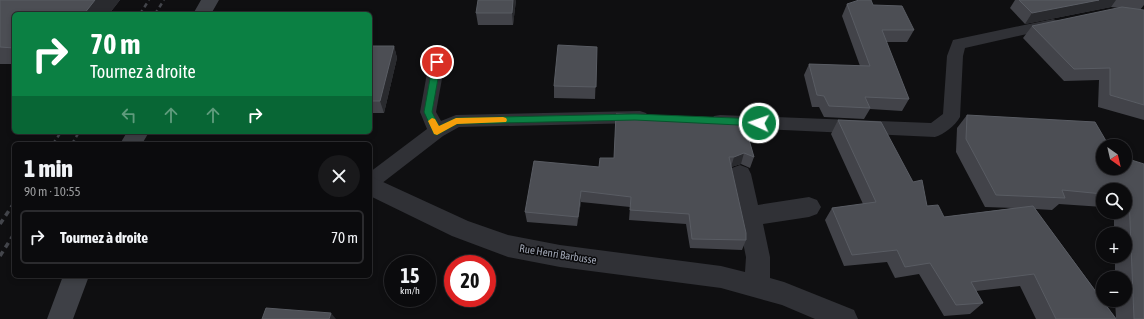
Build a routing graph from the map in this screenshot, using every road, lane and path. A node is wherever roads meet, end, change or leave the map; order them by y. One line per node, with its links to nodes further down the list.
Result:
1 (210, 0): 2 (main road)
2 (203, 12)
3 (1065, 21): 6 (lane)
4 (437, 62): 7 (lane)
5 (659, 118): 7 (lane)
6 (707, 120)
7 (437, 131): 9 (lane)
8 (740, 174): 12 (street)
9 (372, 180)
10 (372, 186): 15 (street, Rue Henri Barbusse)
11 (808, 207): 12 (street)
12 (750, 216): 15 (street)
13 (76, 278): 16 (main road)
14 (77, 278): 17 (main road)
15 (756, 286): 18 (street, Rue Henri Barbusse)
16 (60, 319)
17 (71, 319)
18 (846, 319)

